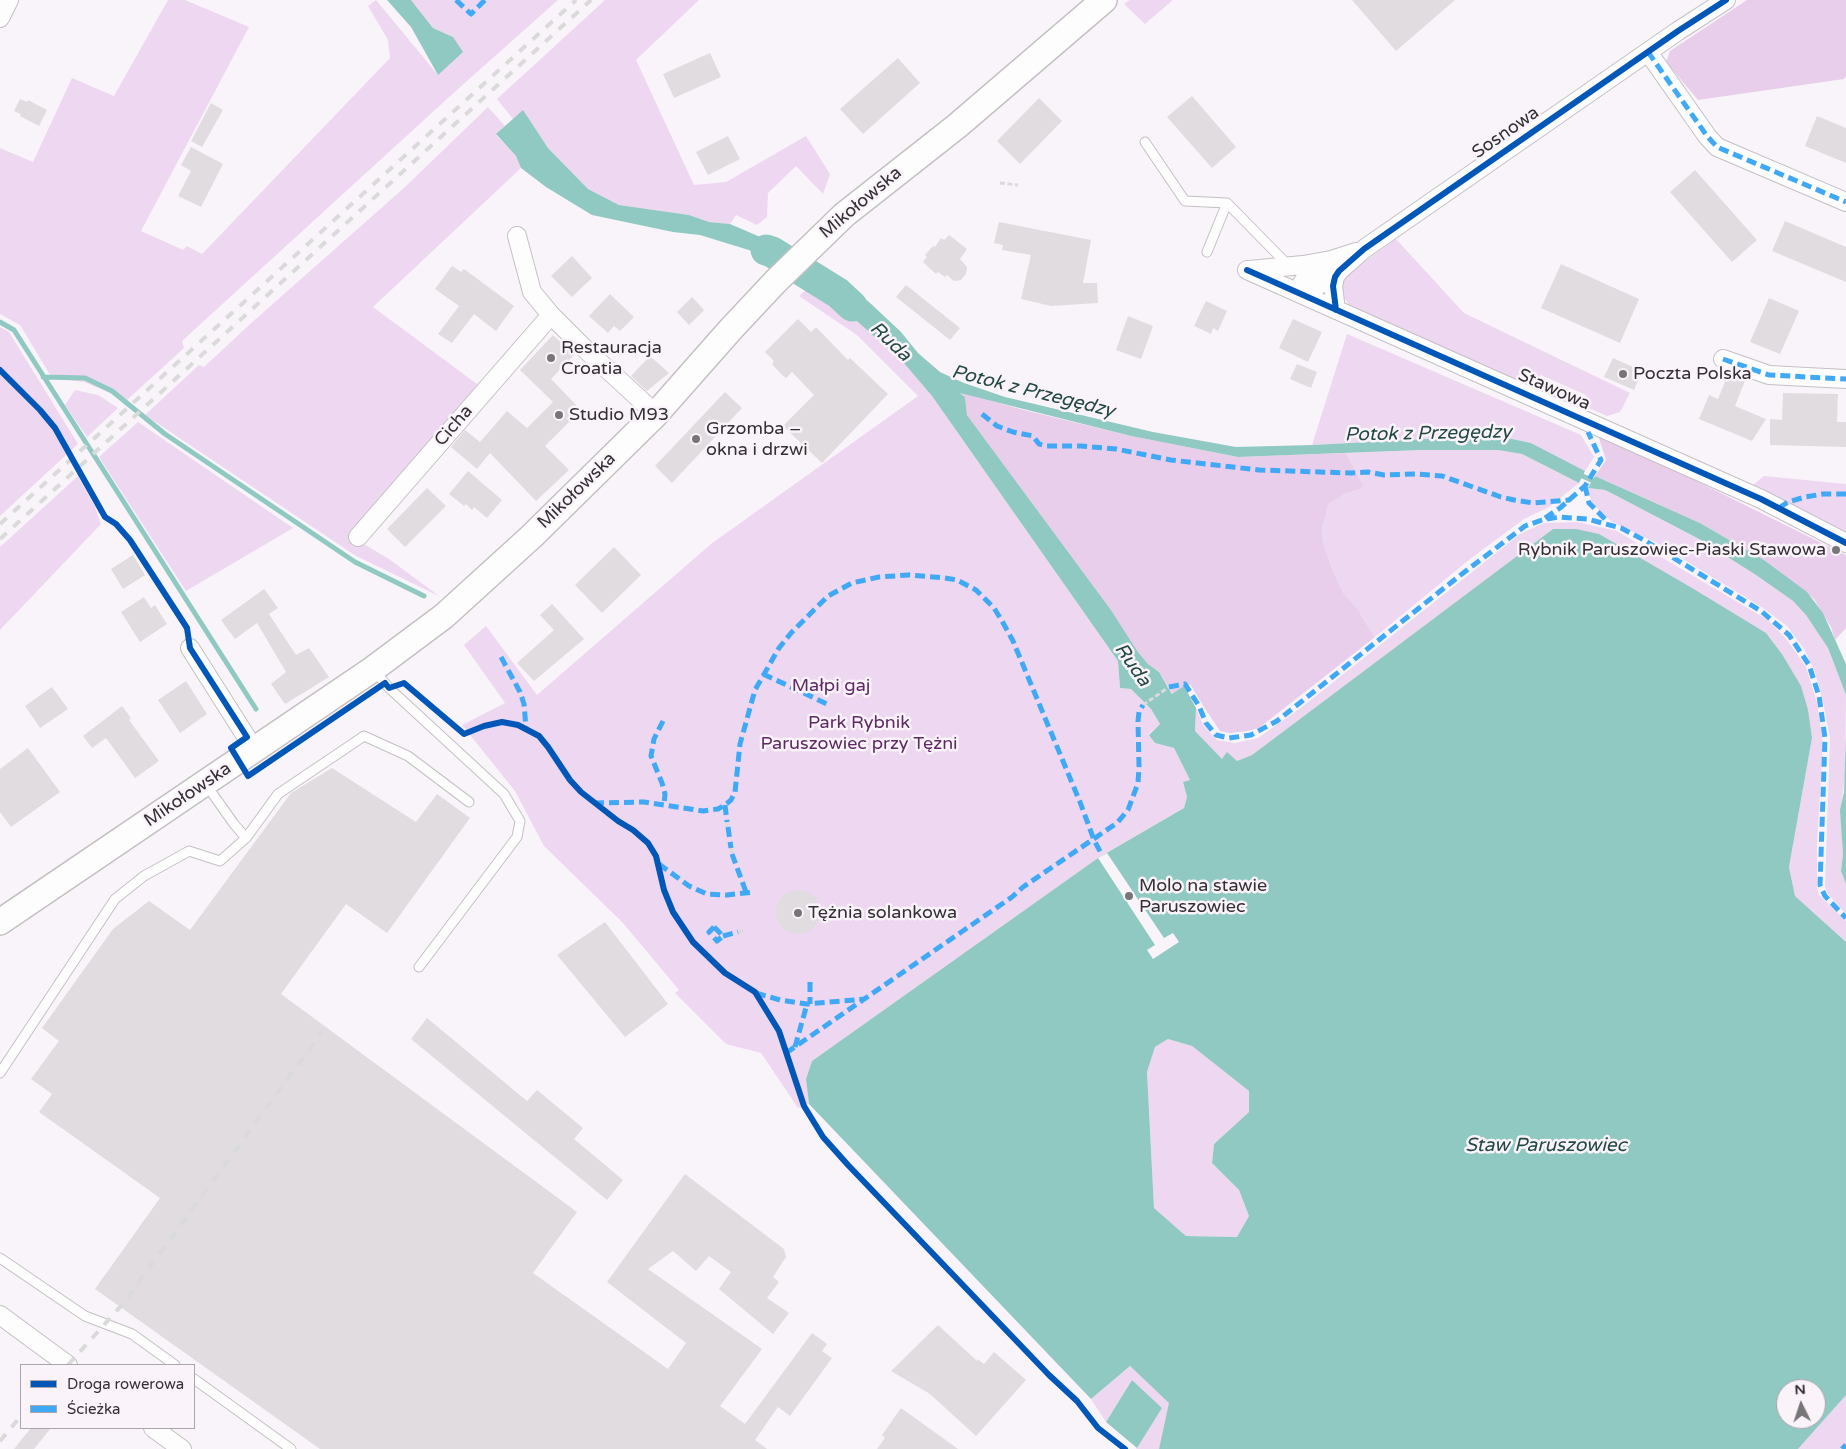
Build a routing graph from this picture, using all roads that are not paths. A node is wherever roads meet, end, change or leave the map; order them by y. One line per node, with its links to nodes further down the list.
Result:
1 (9, 0): 4 (street)
2 (1104, 0): 18 (main road, Mikołowska)
3 (1726, 0): 5 (street, Sosnowa)
4 (0, 18)
5 (1648, 52): 7 (street); 11 (street, Sosnowa)
6 (1145, 142): 8 (lane)
7 (1846, 202)
8 (1227, 204): 10 (lane); 12 (lane)
9 (517, 236): 15 (street)
10 (1206, 252)
11 (1335, 265): 12 (street); 13 (street, Sosnowa); 14 (street)
12 (1289, 266): 13 (street, Stawowa)
13 (1301, 294): 14 (street, Stawowa)
14 (1336, 310): 20 (street, Stawowa)
15 (551, 315): 18 (street); 19 (street, Cicha)
16 (1723, 359): 17 (street)
17 (1846, 379)
18 (656, 414): 22 (main road, Mikołowska)
19 (358, 538)
20 (1846, 542)
21 (190, 648): 23 (street)
22 (373, 669): 23 (main road, Mikołowska); 28 (lane)
23 (254, 749): 24 (main road, Mikołowska)
24 (205, 783): 26 (lane); 27 (main road, Mikołowska)
25 (469, 802): 26 (lane)
26 (246, 838): 29 (lane)
27 (0, 922)
28 (418, 967)
29 (0, 1073)
30 (0, 1258): 33 (lane)
31 (0, 1315): 32 (street)
32 (67, 1364)
33 (174, 1364)
34 (195, 1380): 37 (lane)
35 (154, 1429): 36 (street)
36 (182, 1449)
37 (290, 1449)

